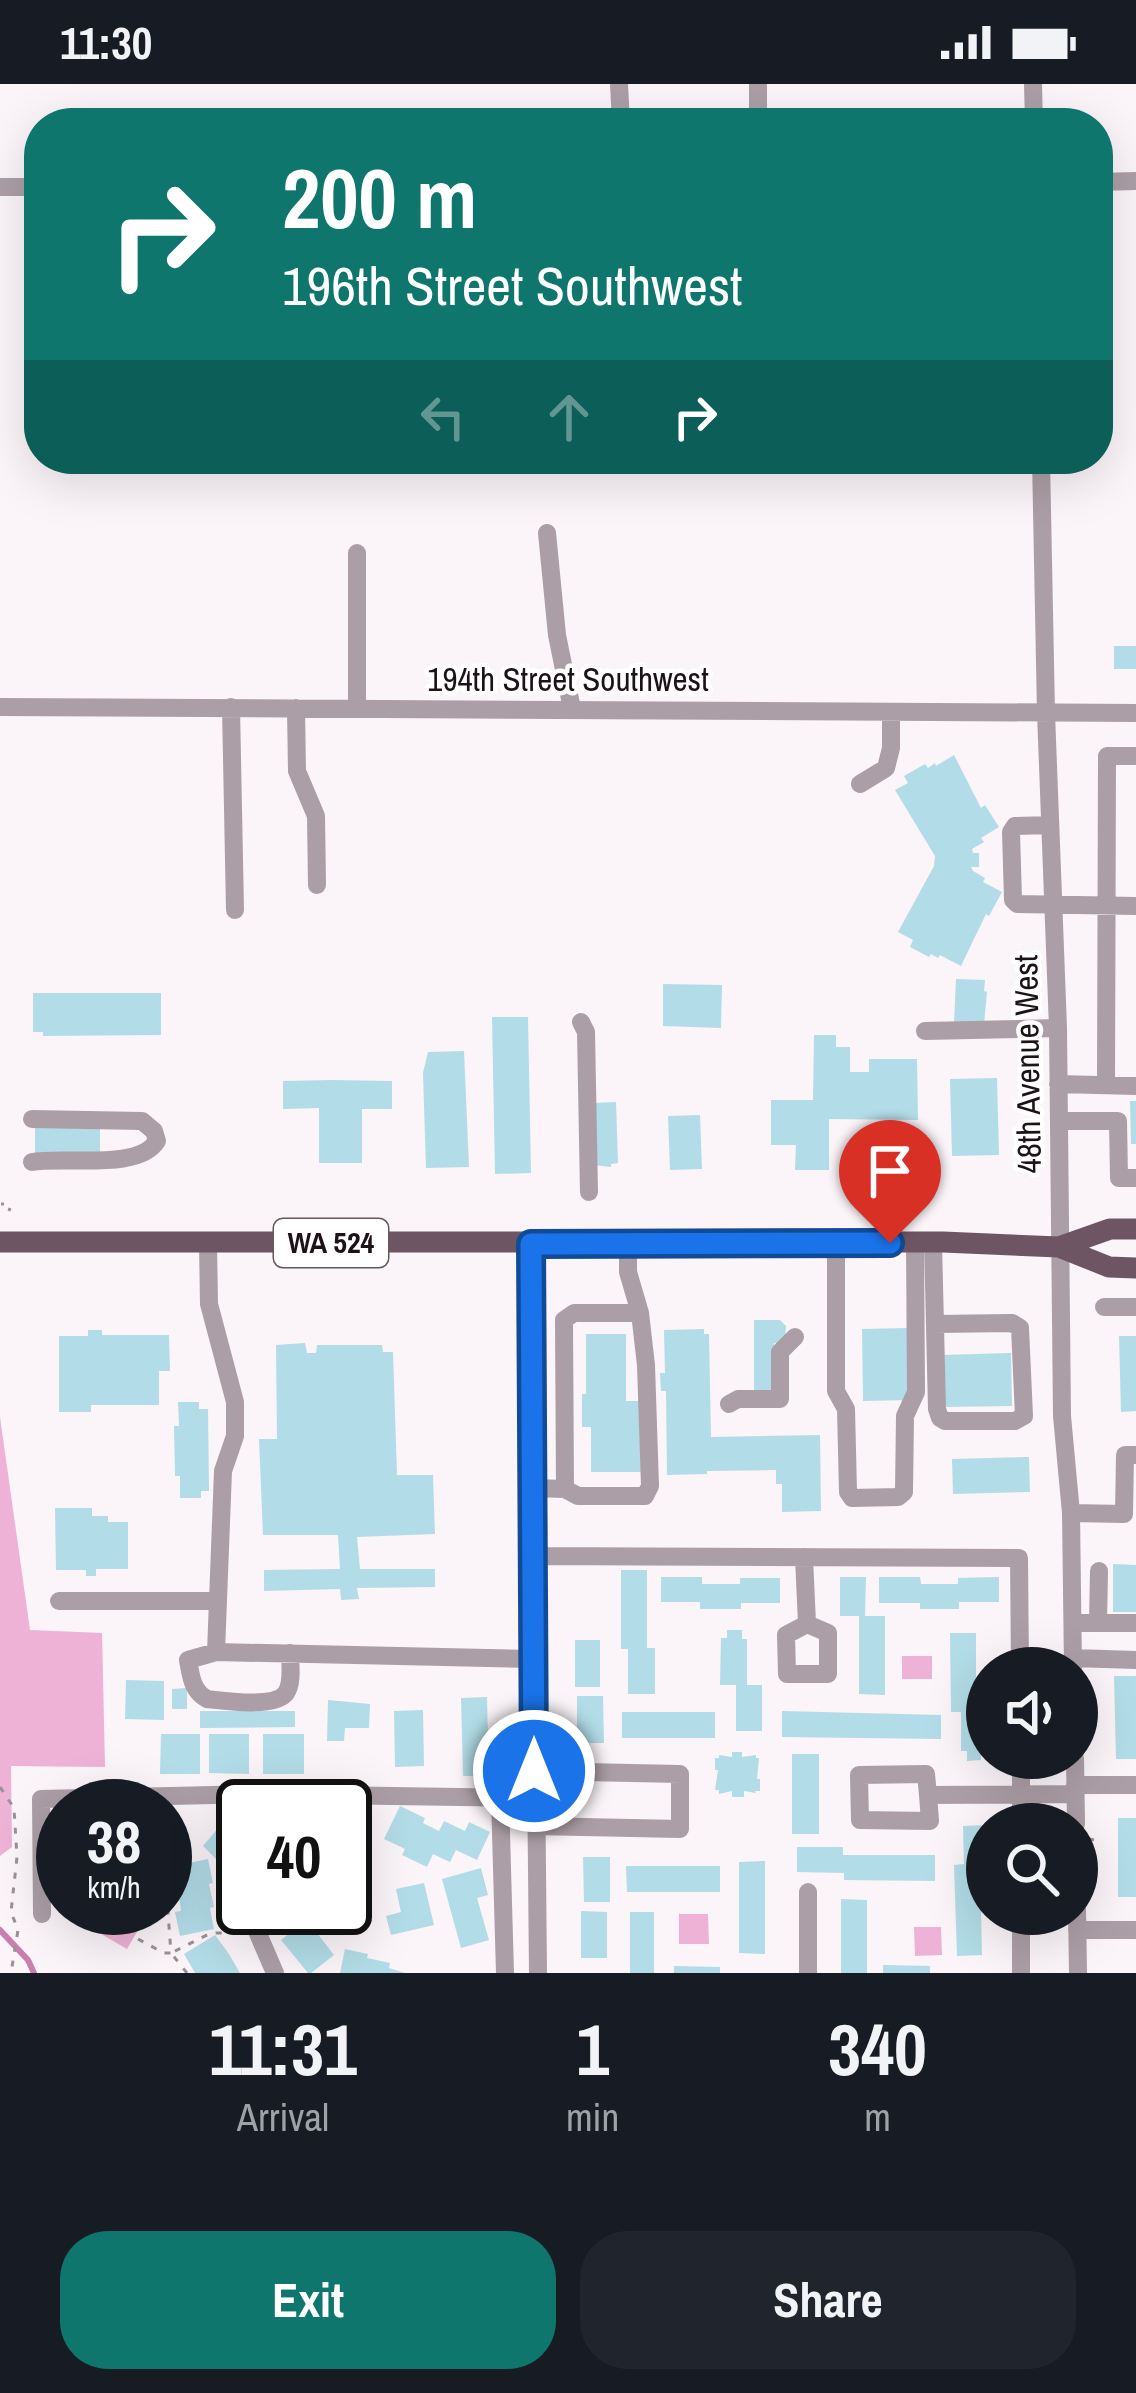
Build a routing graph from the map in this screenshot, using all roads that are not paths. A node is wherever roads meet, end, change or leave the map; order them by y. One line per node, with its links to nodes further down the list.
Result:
1 (1041, 474): 10 (street, 48th Avenue West)
2 (547, 533): 8 (street)
3 (357, 553): 7 (street)
4 (0, 707): 5 (street, 194th Street Southwest)
5 (231, 707): 6 (street, 194th Street Southwest); 19 (street)
6 (296, 708): 7 (street, 194th Street Southwest); 15 (street)
7 (358, 708): 8 (street, 194th Street Southwest)
8 (572, 709): 9 (street, 194th Street Southwest)
9 (891, 712): 10 (street, 194th Street Southwest); 13 (street)
10 (1046, 713): 11 (street, 194th Street Southwest); 14 (street, 48th Avenue West)
11 (1136, 713)
12 (1136, 756): 17 (street)
13 (860, 784)
14 (1051, 826): 16 (street, 48th Avenue West); 16 (street)
15 (317, 885)
16 (1053, 904): 17 (street); 21 (street, 48th Avenue West)
17 (1107, 905): 18 (street); 24 (street)
18 (1136, 906)
19 (235, 910)
20 (581, 1022): 30 (street)
21 (1058, 1028): 22 (street); 23 (street, 48th Avenue West)
22 (925, 1031)
23 (1058, 1084): 24 (street); 27 (street, 48th Avenue West)
24 (1106, 1085): 25 (street)
25 (1136, 1086)
26 (32, 1119): 28 (street)
27 (1059, 1121): 29 (street); 38 (street, 48th Avenue West)
28 (32, 1162)
29 (1136, 1178)
30 (589, 1192)
31 (1136, 1229): 38 (main road, WA 524)
32 (0, 1242): 33 (main road, WA 524)
33 (208, 1243): 37 (main road, WA 524); 57 (street)
34 (628, 1243): 35 (main road, WA 524); 37 (main road, WA 524); 42 (street)
35 (836, 1243): 36 (main road, WA 524); 36 (street)
36 (924, 1243): 38 (main road, WA 524); 43 (street)
37 (531, 1244): 49 (street)
38 (1059, 1247): 39 (main road); 47 (street, 48th Avenue West)
39 (1136, 1268)
40 (1104, 1306): 41 (street)
41 (1136, 1307)
42 (640, 1312): 50 (street); 50 (street)
43 (935, 1324): 46 (street); 46 (street)
44 (795, 1337): 45 (street)
45 (729, 1404)
46 (1024, 1416): 47 (street)
47 (1062, 1416): 51 (street, 48th Avenue West)
48 (1136, 1455): 52 (street)
49 (532, 1487): 50 (street); 53 (street)
50 (565, 1489)
51 (1071, 1513): 52 (street); 58 (street, 48th Avenue West)
52 (1130, 1514)
53 (532, 1556): 54 (street); 66 (street)
54 (805, 1557): 61 (street); 62 (street)
55 (1099, 1571): 59 (street)
56 (59, 1600): 57 (street)
57 (218, 1601): 64 (street)
58 (1072, 1623): 59 (street); 63 (street, 48th Avenue West)
59 (1098, 1623): 60 (street)
60 (1136, 1623)
61 (807, 1624)
62 (1020, 1647)
63 (1073, 1647)
64 (216, 1652): 65 (street); 65 (street)
65 (290, 1653): 66 (street)
66 (533, 1659): 69 (street)
67 (1136, 1660): 68 (street)
68 (1098, 1662)
69 (534, 1771): 77 (street); 81 (street)
70 (1021, 1779): 74 (street)
71 (1075, 1779): 73 (street)
72 (1136, 1785): 73 (street)
73 (1075, 1789): 74 (street); 80 (street)
74 (1021, 1794): 75 (street); 79 (street)
75 (928, 1795): 75 (street)
76 (500, 1798): 77 (street); 78 (street); 89 (street)
77 (534, 1798): 81 (street)
78 (372, 1801)
79 (1021, 1803)
80 (1078, 1803)
81 (534, 1826): 90 (street)
82 (808, 1892): 91 (street)
83 (1098, 1930): 84 (street)
84 (1136, 1930)
85 (259, 1935): 88 (street)
86 (1021, 1935): 92 (street)
87 (1077, 1935): 93 (street)
88 (275, 1973)
89 (505, 1973)
90 (538, 1973)
91 (808, 1973)
92 (1021, 1973)
93 (1078, 1973)

